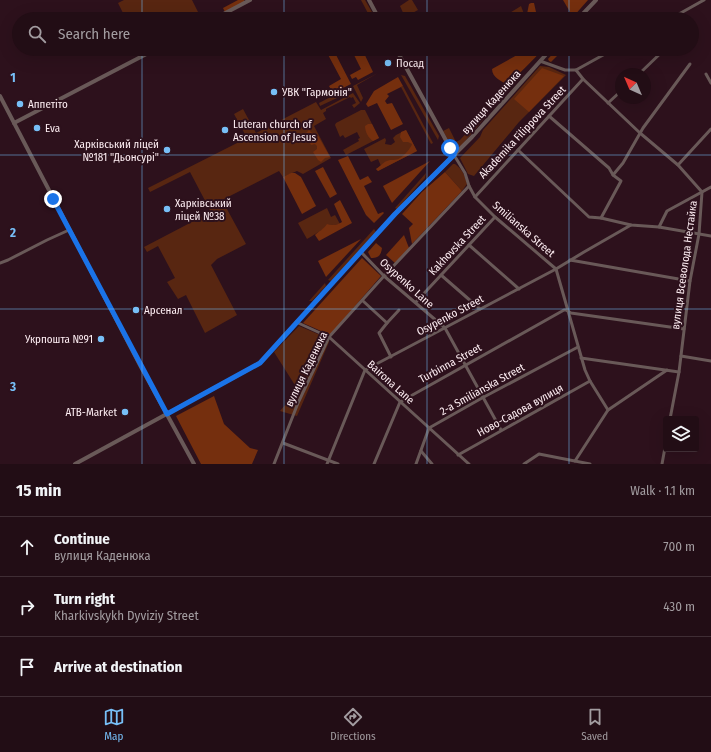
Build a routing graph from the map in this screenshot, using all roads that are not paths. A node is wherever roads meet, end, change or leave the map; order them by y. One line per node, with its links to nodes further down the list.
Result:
1 (250, 0): 5 (street)
2 (369, 0): 6 (street)
3 (596, 0): 7 (street)
4 (704, 0): 8 (street)
5 (227, 12)
6 (375, 12)
7 (585, 12)
8 (683, 12)
9 (143, 56): 25 (street)
10 (400, 56): 29 (street)
11 (545, 56): 14 (street, вулиця Каденюка)
12 (601, 56): 17 (street)
13 (658, 56): 16 (street)
14 (540, 61): 17 (street, Akademika Filippova Street); 29 (street, вулиця Каденюка)
15 (690, 64): 27 (street)
16 (645, 68)
17 (576, 70): 19 (street, вулиця Всеволода Нестайка)
18 (706, 74): 20 (street)
19 (583, 79): 23 (street, вулиця Всеволода Нестайка); 24 (street, Akademika Filippova Street)
20 (711, 83)
21 (0, 96): 25 (street)
22 (615, 97): 23 (street)
23 (608, 103): 27 (street, вулиця Всеволода Нестайка)
24 (549, 116): 28 (street, Akademika Filippova Street); 31 (street)
25 (14, 123): 40 (street)
26 (711, 129): 30 (street)
27 (640, 133): 30 (street, вулиця Всеволода Нестайка); 31 (street)
28 (518, 150): 35 (street, Akademika Filippova Street); 37 (street)
29 (454, 155): 32 (street, Smilianska Street); 44 (street, вулиця Каденюка)
30 (678, 165): 34 (street, вулиця Всеволода Нестайка)
31 (613, 175): 37 (street)
32 (469, 186): 35 (street, Smilianska Street); 49 (street, вулиця Каденюка)
33 (711, 187): 34 (street)
34 (702, 192): 39 (street); 41 (street, вулиця Всеволода Нестайка)
35 (475, 197): 36 (street, Smilianska Street)
36 (495, 216): 43 (street, Kakhovska Street); 47 (street, Smilianska Street)
37 (601, 218): 38 (street)
38 (631, 225): 39 (street); 45 (street, Osypenko Street)
39 (659, 227): 41 (street)
40 (69, 230): 46 (street); 75 (street)
41 (699, 234): 42 (street); 50 (street, вулиця Всеволода Нестайка)
42 (711, 236)
43 (469, 245): 48 (street, Kakhovska Street); 51 (street)
44 (361, 252): 49 (street, Osypenko Lane); 57 (street, вулиця Каденюка)
45 (570, 260): 47 (street, Osypenko Street); 50 (street)
46 (0, 263)
47 (556, 269): 51 (street, Osypenko Street); 56 (street, Smilianska Street)
48 (441, 275): 53 (street, Kakhovska Street); 54 (street)
49 (384, 276): 52 (street, вулиця Каденюка); 53 (street, Osypenko Lane)
50 (690, 280): 60 (street, вулиця Всеволода Нестайка)
51 (519, 289): 54 (street, Osypenko Street)
52 (363, 300): 58 (street); 61 (street, вулиця Каденюка)
53 (416, 302): 59 (street, Osypenko Lane)
54 (480, 309): 59 (street, Osypenko Street)
55 (399, 310): 58 (street)
56 (568, 312): 60 (street); 62 (street, Smilianska Street); 67 (street, Turbinna Street)
57 (296, 322): 61 (street, Bairona Lane); 75 (street, вулиця Каденюка)
58 (387, 323): 64 (street)
59 (445, 328): 64 (street, Osypenko Street); 67 (street, Osypenko Lane)
60 (684, 329): 63 (street, вулиця Всеволода Нестайка)
61 (330, 338): 68 (street, Bairona Lane); 79 (street, вулиця Каденюка)
62 (578, 347): 65 (street, Smilianska Street); 72 (street, 2-a Smilianska Street)
63 (681, 356): 66 (street); 70 (street, вулиця Всеволода Нестайка)
64 (391, 357): 68 (street, Osypenko Street)
65 (581, 358): 69 (street); 71 (street, Smilianska Street)
66 (711, 361)
67 (465, 365): 72 (street, Osypenko Lane); 73 (street, Turbinna Street)
68 (365, 370): 73 (street, Bairona Lane); 85 (street)
69 (667, 370): 70 (street); 74 (street)
70 (679, 372): 76 (street, вулиця Всеволода Нестайка)
71 (590, 381): 74 (street, Smilianska Street); 78 (street, Ново-Садова вулиця)
72 (482, 398): 77 (street, 2-a Smilianska Street); 78 (street, Osypenko Lane)
73 (400, 402): 77 (street, Bairona Lane); 90 (street)
74 (608, 410): 84 (street)
75 (167, 414): 86 (street, вулиця Каденюка); 87 (street)
76 (671, 416)
77 (429, 428): 80 (street); 82 (street, Bairona Lane)
78 (501, 430): 82 (street, Ново-Садова вулиця)
79 (283, 443): 85 (street); 88 (street, вулиця Каденюка)
80 (421, 451): 91 (street); 92 (street)
81 (664, 452): 97 (street)
82 (458, 455): 93 (street, Bairona Lane)
83 (562, 459): 84 (street); 94 (street); 95 (street)
84 (575, 461): 96 (street)
85 (328, 462): 89 (street)
86 (76, 464)
87 (194, 464)
88 (274, 464)
89 (338, 464)
90 (374, 464)
91 (416, 464)
92 (432, 464)
93 (469, 464)
94 (524, 464)
95 (561, 464)
96 (590, 464)
97 (662, 464)

